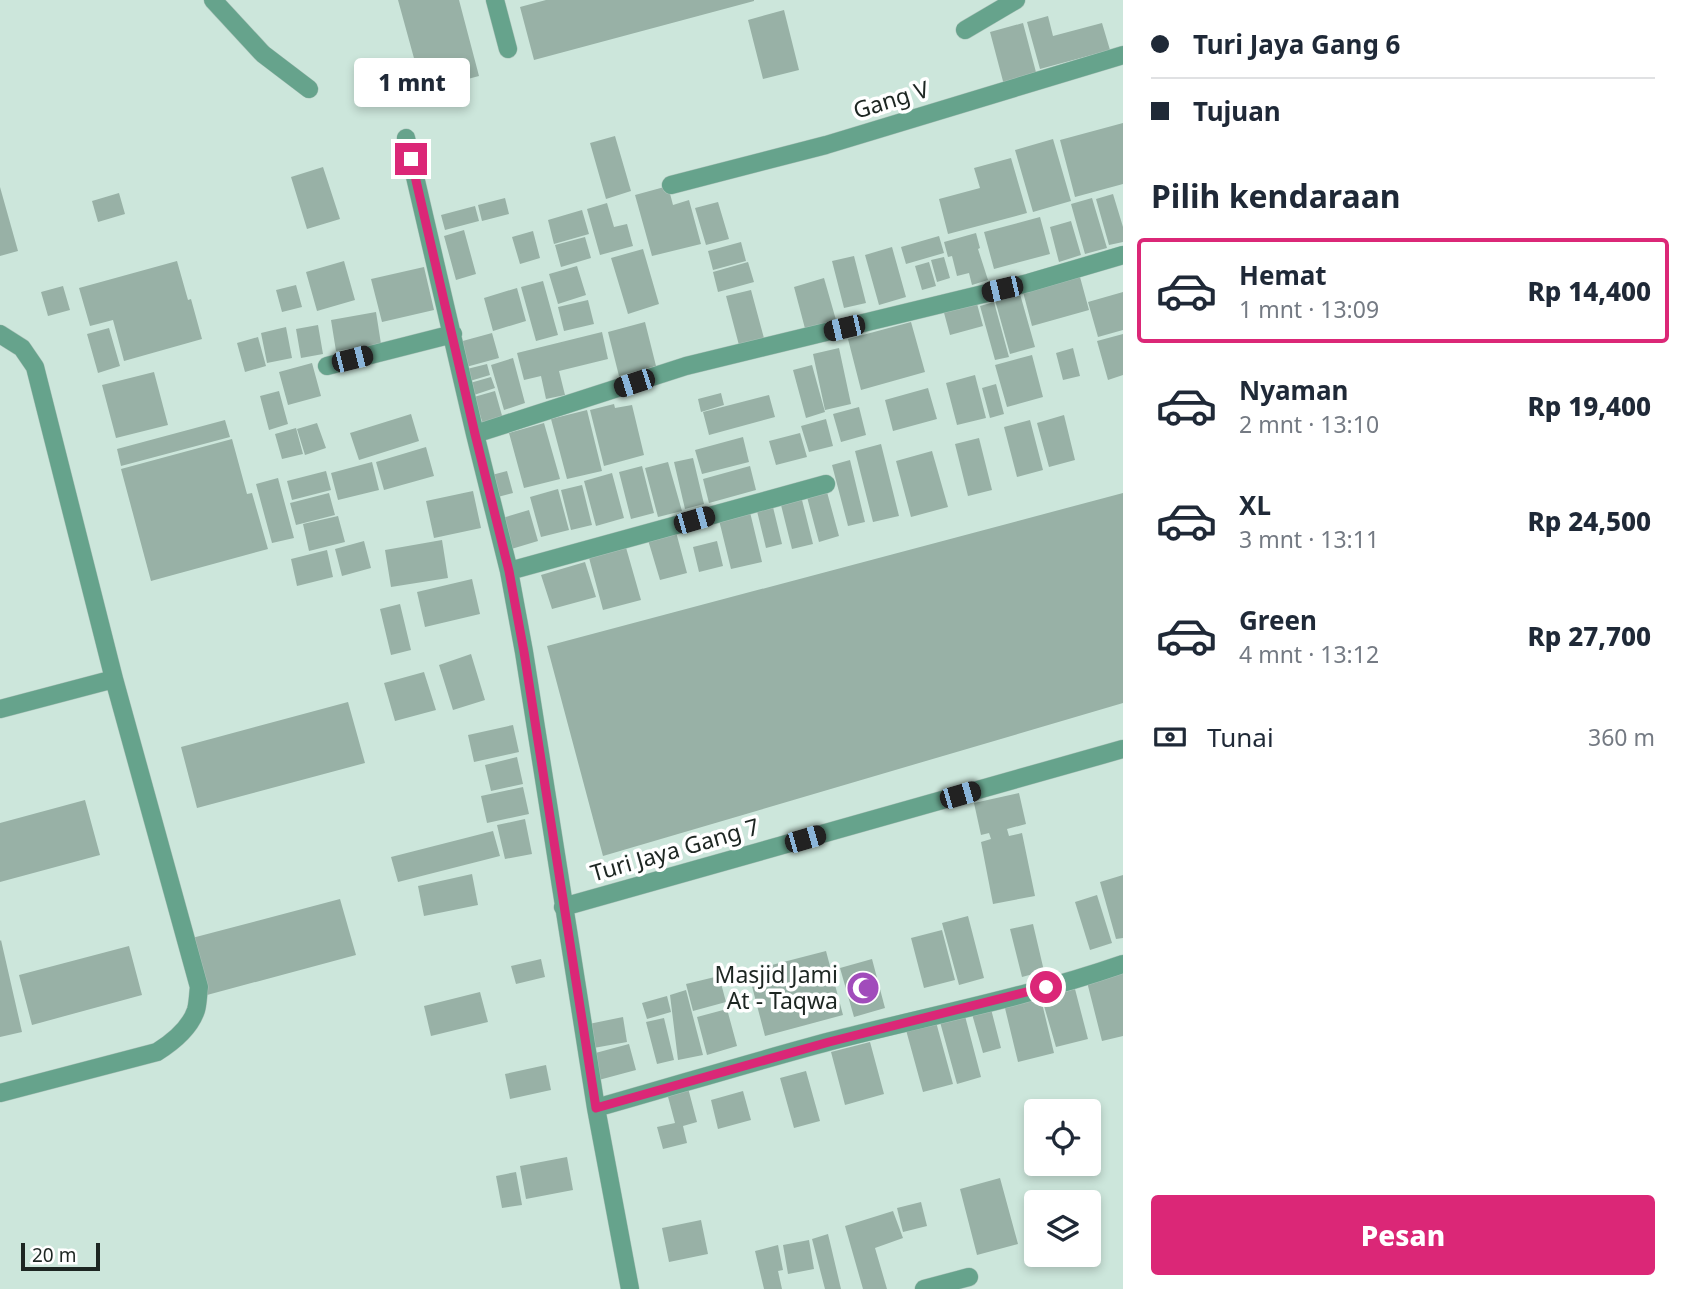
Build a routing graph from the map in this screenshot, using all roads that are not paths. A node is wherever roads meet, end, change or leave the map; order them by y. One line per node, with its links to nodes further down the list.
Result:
1 (213, 0): 7 (street)
2 (495, 0): 5 (street)
3 (1016, 0): 4 (street)
4 (965, 30)
5 (508, 49)
6 (1123, 55): 9 (street, Gang V)
7 (309, 89)
8 (406, 138): 12 (street)
9 (671, 185)
10 (1123, 255): 14 (street)
11 (0, 334): 17 (street)
12 (453, 334): 13 (street); 14 (street)
13 (327, 366)
14 (475, 434): 16 (street)
15 (826, 484): 16 (street)
16 (509, 571): 20 (street)
17 (114, 679): 18 (street); 22 (street)
18 (0, 709)
19 (1123, 749): 20 (street, Turi Jaya Gang 7)
20 (564, 907): 23 (street)
21 (1123, 964): 23 (street)
22 (0, 1093)
23 (596, 1108): 25 (street)
24 (968, 1277): 26 (street)
25 (631, 1289)
26 (924, 1289)

